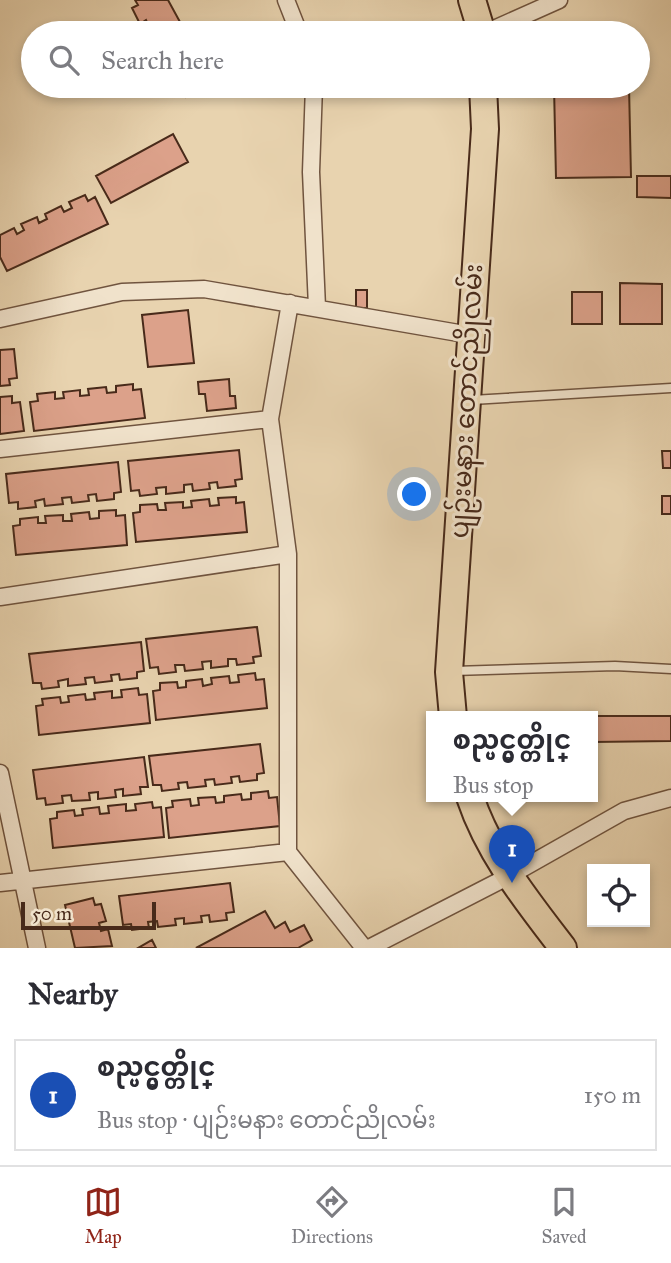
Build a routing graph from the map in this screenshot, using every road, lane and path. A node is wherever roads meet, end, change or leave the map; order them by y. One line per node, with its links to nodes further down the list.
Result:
1 (286, 0): 4 (street)
2 (472, 0): 5 (main road)
3 (559, 0): 6 (street)
4 (294, 21)
5 (480, 21)
6 (511, 21)
7 (314, 98): 10 (street)
8 (484, 98): 12 (main road, ပျဉ်းမနား တောင်ညိုလမ်း)
9 (290, 303): 10 (street); 11 (street); 15 (street)
10 (317, 307): 12 (street)
11 (0, 320)
12 (470, 335): 14 (main road, ပျဉ်းမနား တောင်ညိုလမ်း)
13 (671, 388): 14 (lane)
14 (465, 400): 20 (main road, ပျဉ်းမနား တောင်ညိုလမ်း)
15 (270, 419): 16 (street); 17 (street)
16 (0, 449)
17 (288, 554): 18 (street); 25 (street)
18 (0, 597)
19 (671, 668): 20 (lane)
20 (449, 672): 21 (main road, ပျဉ်းမနား တောင်ညိုလမ်း)
21 (452, 711)
22 (0, 773): 27 (street)
23 (671, 798): 26 (street)
24 (472, 802): 26 (main road)
25 (288, 852): 27 (street); 30 (street)
26 (509, 876): 30 (street); 31 (main road)
27 (22, 879): 28 (street); 29 (street)
28 (0, 883)
29 (37, 948)
30 (367, 948)
31 (563, 948)

